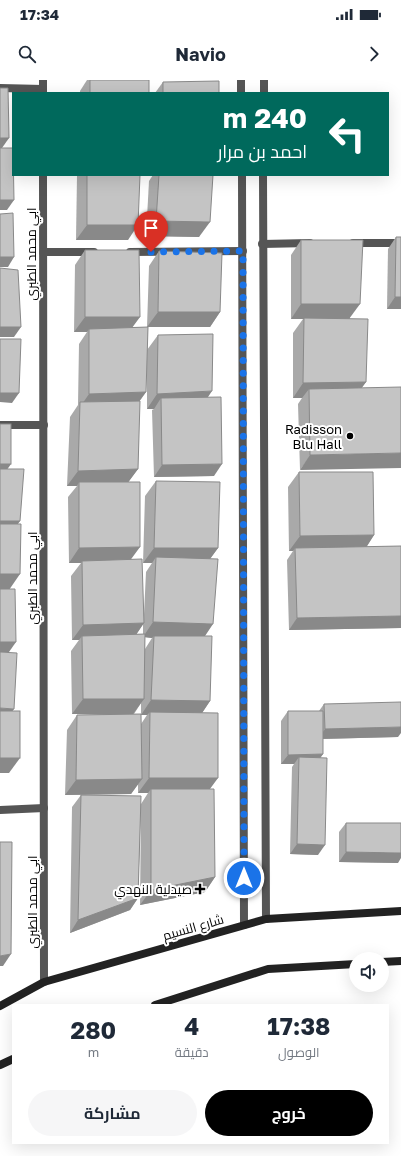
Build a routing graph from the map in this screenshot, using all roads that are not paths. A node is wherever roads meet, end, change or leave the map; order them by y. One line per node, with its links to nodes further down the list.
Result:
1 (43, 80): 5 (street)
2 (241, 80): 6 (street)
3 (264, 80): 7 (street)
4 (0, 88): 5 (street)
5 (43, 91)
6 (241, 92)
7 (264, 92)
8 (43, 176): 16 (street, ابي محمد الطبري)
9 (242, 176): 15 (street)
10 (263, 176): 14 (street)
11 (318, 243): 14 (street)
12 (341, 243): 13 (street)
13 (401, 243)
14 (262, 244): 24 (street)
15 (243, 251): 18 (street); 25 (street)
16 (43, 252): 17 (street); 19 (street, ابي محمد الطبري)
17 (99, 252)
18 (123, 252)
19 (44, 425): 20 (street); 21 (street, ابي محمد الطبري)
20 (0, 426)
21 (44, 808): 22 (street); 29 (street, ابي محمد الطبري)
22 (0, 810)
23 (401, 911): 24 (street, شارع النسيم)
24 (266, 919): 25 (street, شارع النسيم)
25 (244, 925): 29 (street, شارع النسيم)
26 (401, 961): 27 (street)
27 (389, 962)
28 (349, 964): 30 (street)
29 (44, 982): 31 (street, شارع النسيم)
30 (158, 1004)
31 (0, 1006)
32 (12, 1059): 33 (street)
33 (0, 1065)

